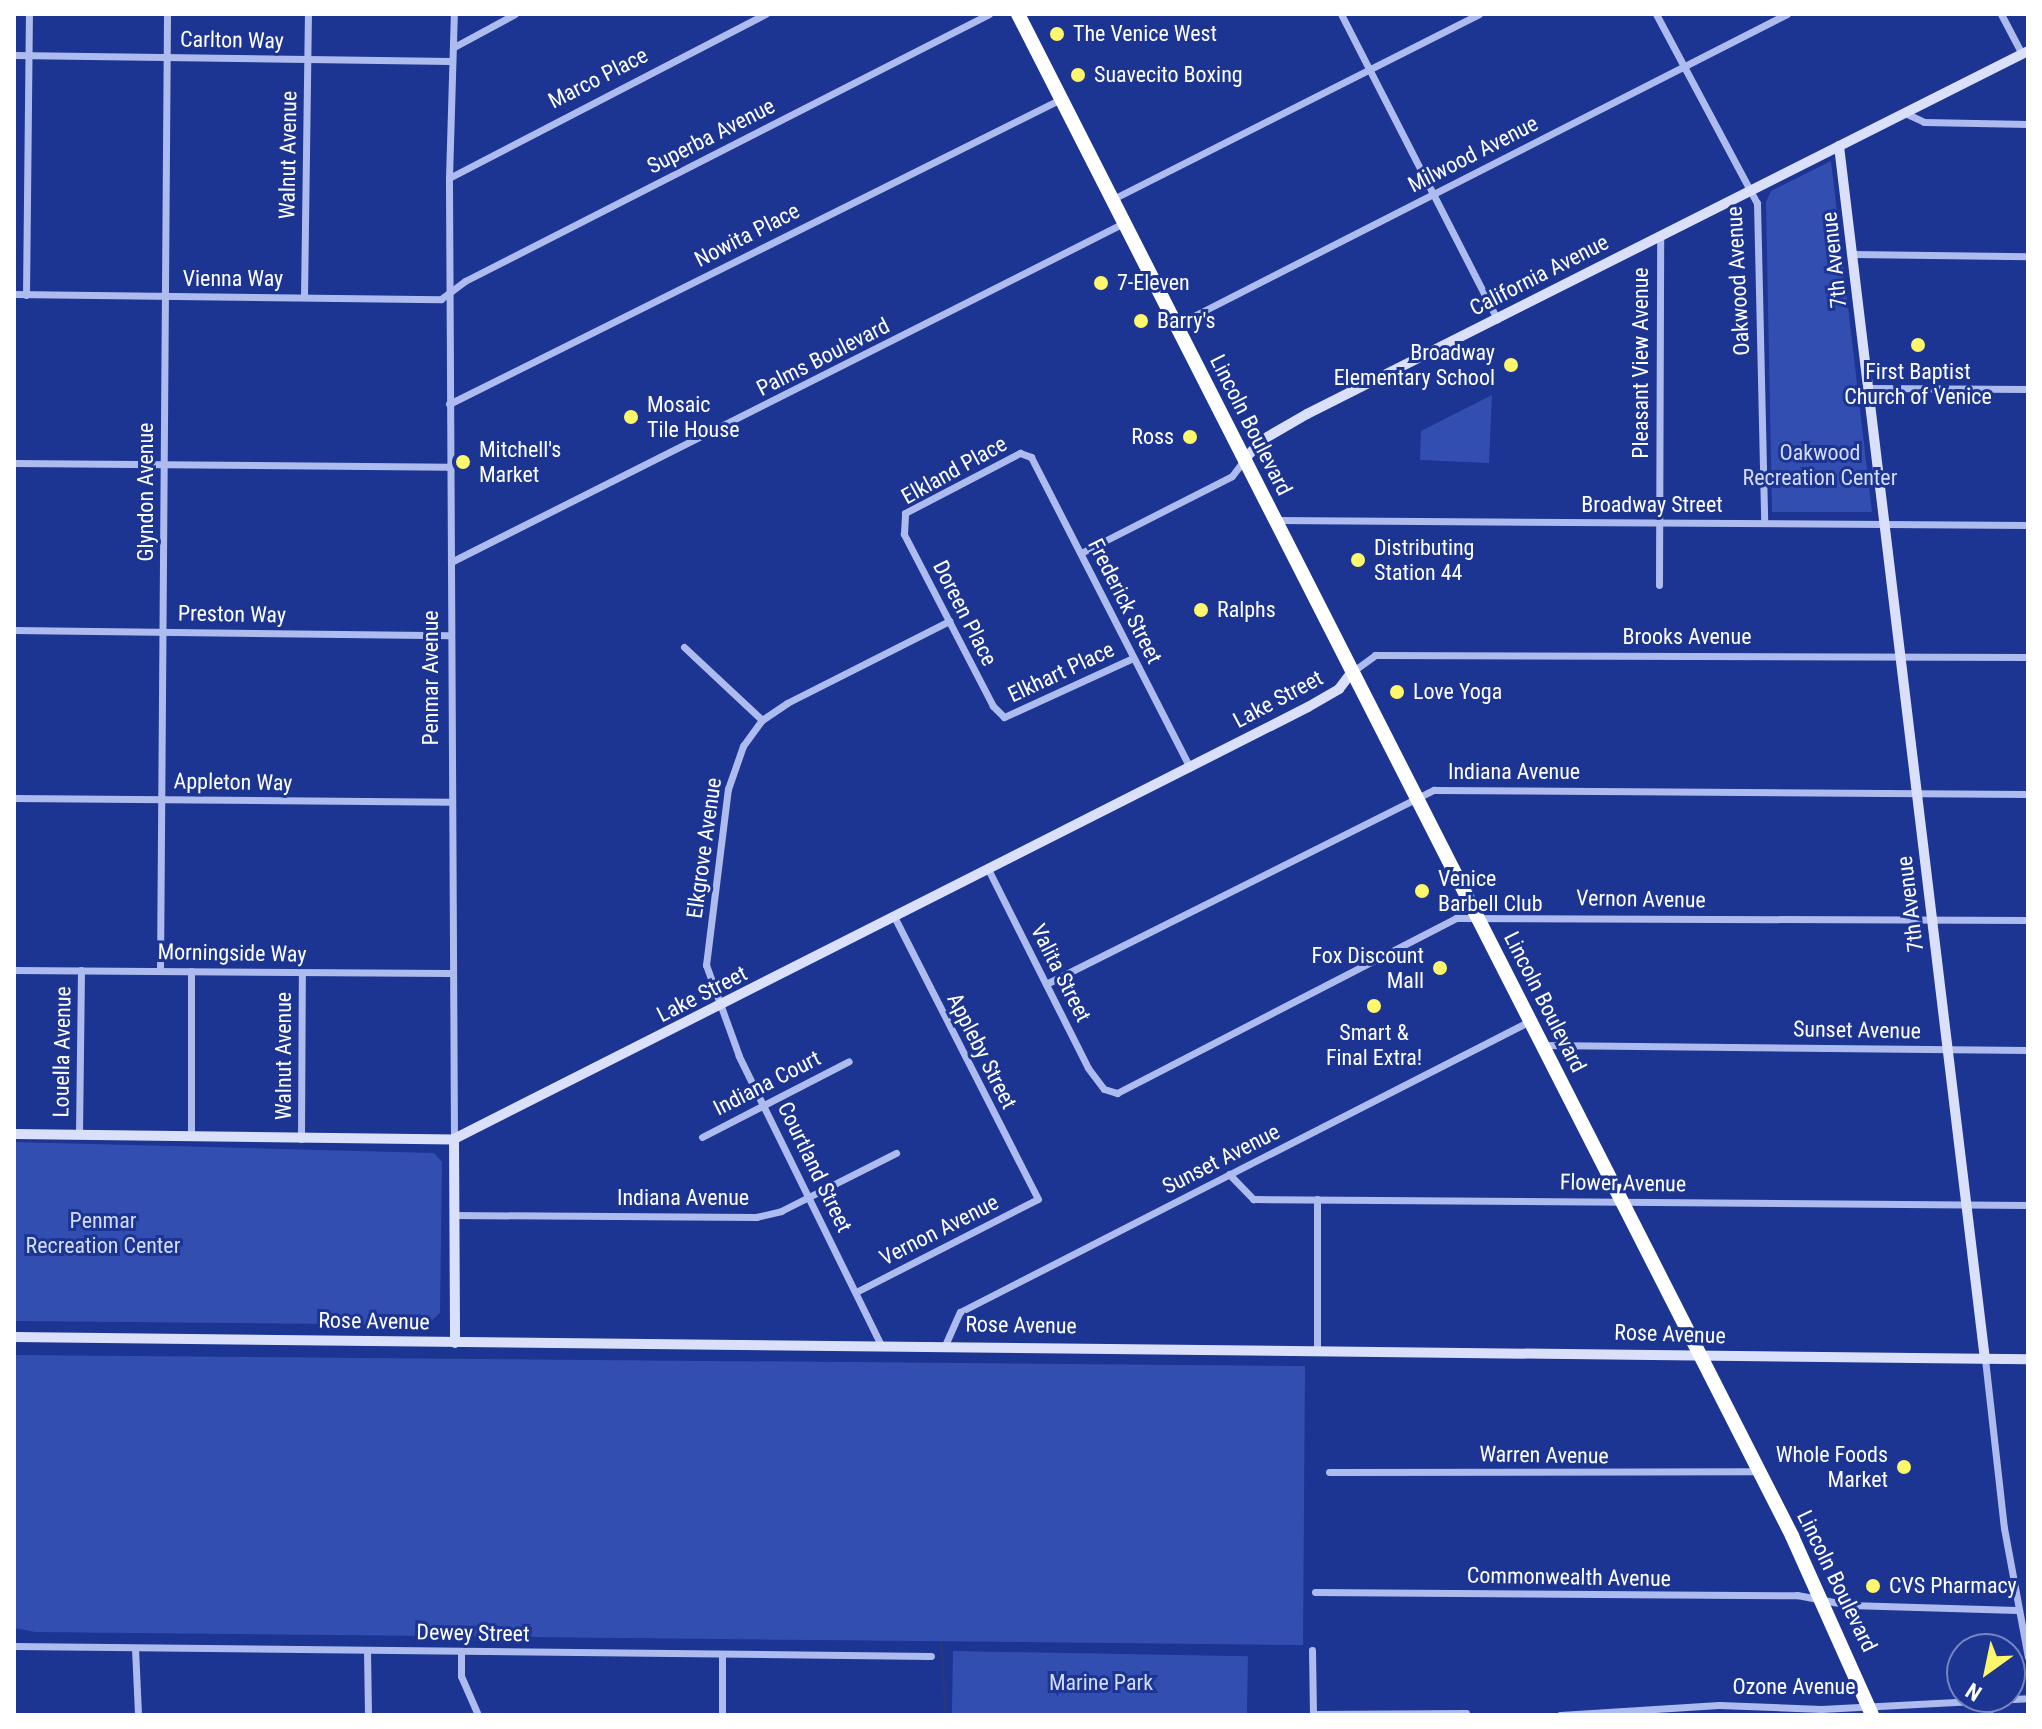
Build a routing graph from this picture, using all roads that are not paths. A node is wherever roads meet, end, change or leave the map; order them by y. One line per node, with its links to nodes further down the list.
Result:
1 (29, 14): 17 (street)
2 (167, 14): 18 (street, Glyndon Avenue)
3 (308, 14): 20 (street, Walnut Avenue)
4 (454, 14): 14 (street, Penmar Avenue)
5 (515, 14): 14 (street)
6 (766, 14): 27 (street, Marco Place)
7 (989, 14): 35 (street, Superba Avenue)
8 (1341, 14): 22 (street)
9 (1479, 14): 22 (street)
10 (1656, 14): 21 (street, Oakwood Avenue)
11 (1787, 14): 21 (street, Milwood Avenue)
12 (2001, 14): 15 (street)
13 (1020, 15): 23 (highway, Lincoln Boulevard)
14 (454, 48): 19 (street, Penmar Avenue)
15 (2025, 52): 24 (street, California Avenue)
16 (14, 55): 17 (street, Carlton Way)
17 (28, 55): 18 (street, Carlton Way); 37 (street)
18 (167, 57): 20 (street, Carlton Way); 38 (street, Glyndon Avenue)
19 (450, 61): 20 (street, Carlton Way); 27 (street, Penmar Avenue)
20 (307, 63): 39 (street, Walnut Avenue)
21 (1683, 66): 28 (street, Oakwood Avenue); 29 (street, Milwood Avenue)
22 (1368, 70): 29 (street); 30 (street)
23 (1061, 99): 30 (highway, Lincoln Boulevard); 44 (street, Nowita Place)
24 (1905, 113): 25 (street); 26 (street, California Avenue)
25 (2028, 124)
26 (1839, 146): 28 (street, California Avenue); 33 (street, 7th Avenue)
27 (449, 178): 35 (street, Penmar Avenue)
28 (1748, 192): 32 (street, California Avenue); 52 (street, Oakwood Avenue)
29 (1432, 195): 40 (street); 41 (street, Milwood Avenue)
30 (1113, 199): 31 (highway, Lincoln Boulevard)
31 (1124, 223): 41 (highway, Lincoln Boulevard); 57 (street, Palms Boulevard)
32 (1660, 236): 40 (street, California Avenue); 53 (street, Pleasant View Avenue)
33 (1853, 254): 34 (street); 42 (street, 7th Avenue)
34 (2028, 256)
35 (450, 292): 39 (street, Vienna Way); 44 (street, Penmar Avenue)
36 (14, 294): 37 (street, Vienna Way)
37 (26, 295): 38 (street, Vienna Way)
38 (165, 297): 39 (street, Vienna Way); 48 (street, Glyndon Avenue)
39 (304, 297)
40 (1497, 319): 46 (street, California Avenue)
41 (1176, 325): 46 (highway, Lincoln Boulevard)
42 (1869, 388): 43 (street); 54 (street, 7th Avenue)
43 (2028, 389)
44 (449, 404): 49 (street, Penmar Avenue)
45 (1025, 452): 50 (street, Elkland Place); 56 (street, Frederick Street)
46 (1244, 460): 51 (highway, Lincoln Boulevard); 56 (street, California Avenue)
47 (14, 463): 48 (street)
48 (164, 465): 49 (street); 61 (street, Glyndon Avenue)
49 (450, 467): 57 (street, Penmar Avenue)
50 (901, 520): 59 (street, Doreen Place)
51 (1276, 520): 53 (street, Broadway Street); 67 (highway, Lincoln Boulevard)
52 (1764, 522): 53 (street, Broadway Street); 54 (street, Broadway Street)
53 (1659, 523): 58 (street, Pleasant View Avenue)
54 (1886, 523): 55 (street, Broadway Street); 64 (street, 7th Avenue)
55 (2028, 525)
56 (1081, 553): 66 (street, Frederick Street)
57 (451, 562): 62 (street, Penmar Avenue)
58 (1659, 585)
59 (949, 621): 68 (street, Doreen Place); 69 (street, Elkgrove Avenue)
60 (14, 630): 61 (street, Preston Way)
61 (163, 631): 62 (street, Preston Way); 75 (street, Glyndon Avenue)
62 (450, 635): 76 (street, Penmar Avenue)
63 (684, 647): 69 (street)
64 (1901, 656): 65 (street, Brooks Avenue); 67 (street, Brooks Avenue); 71 (street, 7th Avenue)
65 (2028, 657)
66 (1133, 658): 68 (street, Elkhart Place); 70 (street, Frederick Street)
67 (1352, 672): 70 (street, Lake Street); 73 (highway, Lincoln Boulevard)
68 (1004, 717)
69 (762, 720): 89 (street, Elkgrove Avenue)
70 (1190, 768): 77 (street, Lake Street)
71 (1917, 794): 72 (street, Indiana Avenue); 73 (street, Indiana Avenue); 80 (street, 7th Avenue)
72 (2028, 794)
73 (1413, 796): 78 (highway, Lincoln Boulevard); 88 (street, Indiana Avenue)
74 (14, 798): 75 (street, Appleton Way)
75 (161, 800): 76 (street, Appleton Way); 84 (street, Glyndon Avenue)
76 (451, 802): 87 (street, Penmar Avenue)
77 (989, 871): 79 (street, Lake Street); 88 (street, Valita Street)
78 (1476, 915): 80 (street, Vernon Avenue); 90 (highway, Lincoln Boulevard); 95 (street, Vernon Avenue)
79 (895, 918): 89 (street, Lake Street); 106 (street, Appleby Street)
80 (1931, 920): 81 (street, Vernon Avenue); 92 (street, 7th Avenue)
81 (2028, 920)
82 (14, 970): 83 (street, Morningside Way)
83 (81, 970): 84 (street, Morningside Way); 98 (street, Louella Avenue)
84 (160, 970): 85 (street, Morningside Way)
85 (191, 971): 86 (street, Morningside Way); 99 (street)
86 (302, 973): 87 (street, Morningside Way); 101 (street, Walnut Avenue)
87 (450, 973): 102 (street, Penmar Avenue)
88 (1046, 984): 95 (street, Valita Street)
89 (722, 1006): 96 (street, Courtland Street); 102 (street, Lake Street)
90 (1530, 1021): 91 (highway, Lincoln Boulevard); 104 (street, Sunset Avenue)
91 (1542, 1045): 92 (street, Sunset Avenue); 108 (highway, Lincoln Boulevard)
92 (1947, 1048): 93 (street, Sunset Avenue); 109 (street, 7th Avenue)
93 (2028, 1050)
94 (849, 1061): 96 (street, Indiana Court)
95 (1104, 1089)
96 (765, 1106): 100 (street, Indiana Court); 105 (street, Courtland Street)
97 (14, 1134): 98 (street, Lake Street)
98 (79, 1134): 99 (street, Lake Street)
99 (191, 1136): 101 (street, Lake Street)
100 (702, 1137)
101 (301, 1139): 102 (street, Lake Street)
102 (454, 1139): 111 (street, Penmar Avenue)
103 (896, 1153): 105 (street, Indiana Avenue)
104 (1229, 1174): 107 (street, Flower Avenue); 116 (street, Sunset Avenue)
105 (809, 1197): 111 (street, Indiana Avenue); 112 (street, Courtland Street)
106 (1038, 1199): 112 (street, Vernon Avenue)
107 (1317, 1199): 108 (street, Flower Avenue); 117 (street)
108 (1621, 1201): 109 (street, Flower Avenue); 118 (highway, Lincoln Boulevard)
109 (1966, 1205): 110 (street, Flower Avenue); 119 (street, 7th Avenue)
110 (2028, 1205)
111 (455, 1215): 114 (street, Penmar Avenue)
112 (856, 1292): 115 (street, Courtland Street)
113 (14, 1337): 114 (street, Rose Avenue)
114 (455, 1343): 115 (street, Rose Avenue)
115 (880, 1343): 116 (street, Rose Avenue)
116 (946, 1343): 117 (street, Rose Avenue)
117 (1317, 1350): 118 (street, Rose Avenue)
118 (1699, 1355): 119 (street, Rose Avenue); 121 (highway, Lincoln Boulevard)
119 (1985, 1359): 120 (street, Rose Avenue); 125 (street, 7th Avenue)
120 (2028, 1359)
121 (1759, 1471): 122 (street, Warren Avenue); 124 (highway, Lincoln Boulevard)
122 (1329, 1472)
123 (1315, 1592): 124 (street, Commonwealth Avenue)
124 (1823, 1599): 125 (street, Commonwealth Avenue); 135 (highway, Lincoln Boulevard)
125 (2017, 1610): 126 (street, 7th Avenue)
126 (2021, 1633)
127 (14, 1646): 128 (street, Dewey Street)
128 (135, 1648): 129 (street, Dewey Street); 139 (street)
129 (367, 1650): 131 (street, Dewey Street); 140 (street)
130 (1312, 1650): 138 (street)
131 (461, 1651): 132 (street, Dewey Street); 141 (street)
132 (722, 1654): 133 (street, Dewey Street); 142 (street)
133 (931, 1656)
134 (1946, 1702): 135 (street, Ozone Avenue)
135 (1870, 1710): 136 (street, Ozone Avenue)
136 (1673, 1712): 143 (street, Ozone Avenue)
137 (1466, 1713): 138 (street)
138 (1313, 1714)
139 (138, 1715)
140 (368, 1715)
141 (478, 1715)
142 (722, 1715)
143 (1560, 1715)

